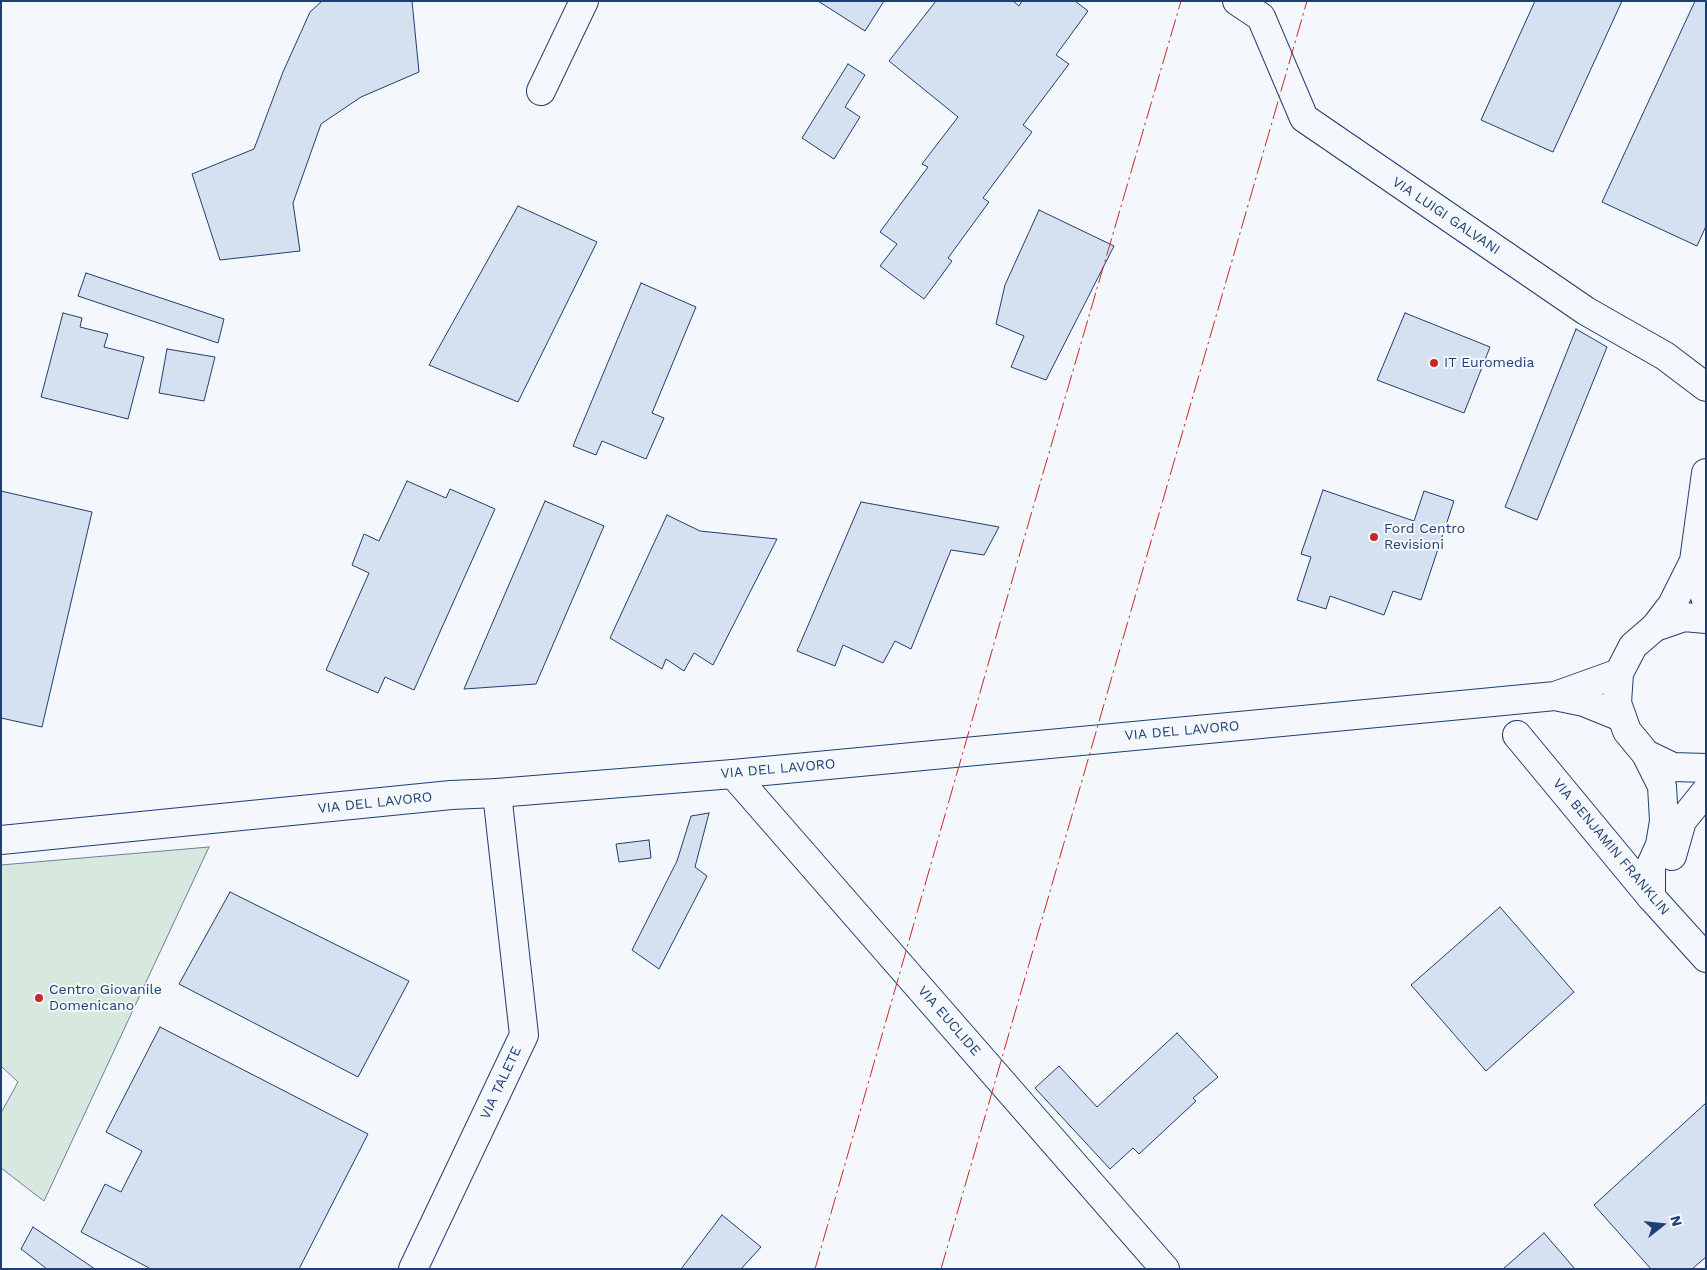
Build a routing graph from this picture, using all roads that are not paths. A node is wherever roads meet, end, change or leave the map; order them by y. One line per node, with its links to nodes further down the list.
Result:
1 (584, 1): 3 (street)
2 (1237, 1): 4 (street, VIA LUIGI GALVANI)
3 (541, 91)
4 (1706, 387)
5 (1706, 473): 6 (street)
6 (1694, 561): 7 (street); 9 (street)
7 (1706, 600)
8 (1706, 619): 9 (street)
9 (1655, 627): 10 (street)
10 (1620, 673): 11 (street); 12 (street)
11 (1555, 696): 12 (street); 16 (street, VIA DEL LAVORO)
12 (1621, 717): 14 (street)
13 (1517, 735): 20 (street, VIA BENJAMIN FRANKLIN)
14 (1646, 754): 15 (street); 20 (street)
15 (1706, 768)
16 (733, 774): 18 (street, VIA DEL LAVORO); 23 (street, VIA EUCLIDE)
17 (1706, 791): 20 (street)
18 (497, 793): 19 (street, VIA DEL LAVORO); 22 (street, VIA TALETE)
19 (1, 840)
20 (1651, 897): 21 (street, VIA BENJAMIN FRANKLIN)
21 (1706, 958)
22 (413, 1269)
23 (1165, 1269)

